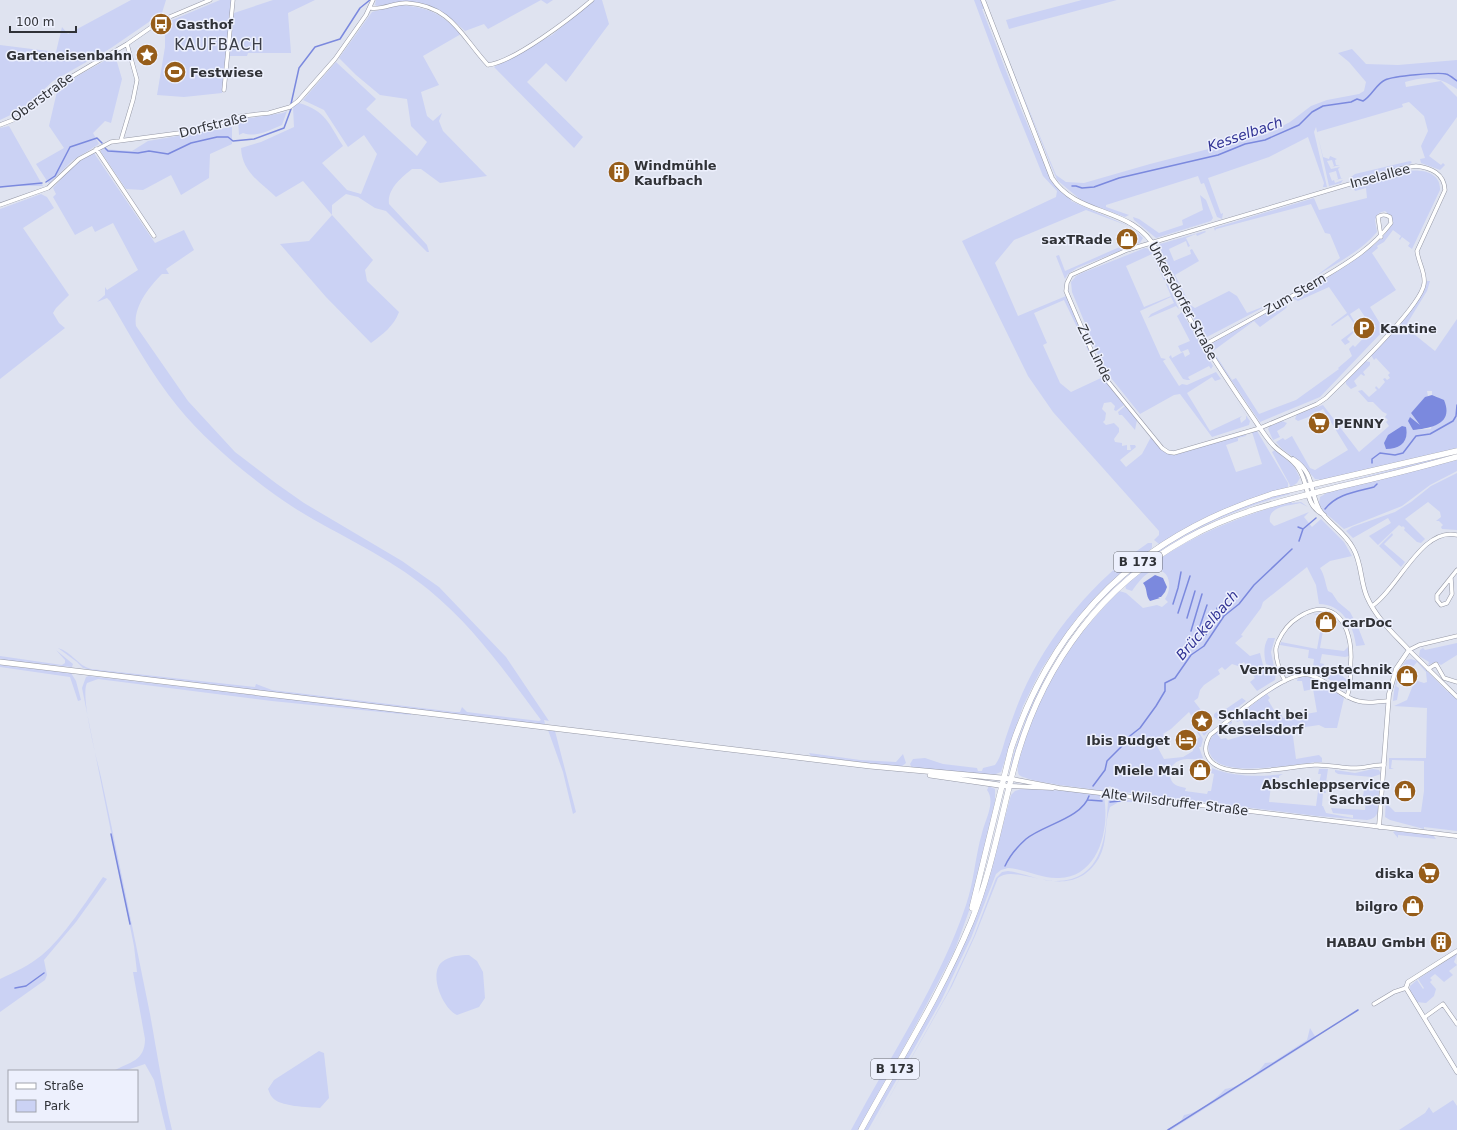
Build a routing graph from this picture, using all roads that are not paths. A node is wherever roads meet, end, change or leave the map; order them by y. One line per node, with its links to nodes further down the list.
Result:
1 (210, 0): 7 (street, Oberstraße)
2 (233, 0): 8 (street)
3 (374, 0): 6 (street, Dorfstraße)
4 (592, 0): 6 (street)
5 (983, 0): 15 (street, Unkersdorfer Straße)
6 (370, 8): 10 (street, Dorfstraße)
7 (127, 44): 9 (street, Oberstraße); 10 (street)
8 (224, 90)
9 (0, 125)
10 (121, 140): 11 (street, Dorfstraße)
11 (96, 149): 12 (street, Dorfstraße); 13 (street)
12 (0, 205)
13 (154, 236)
14 (1381, 237): 14 (street, Zum Stern); 16 (street, Zum Stern)
15 (1152, 242): 16 (street, Unkersdorfer Straße); 17 (street, Zur Linde); 17 (street, Inselallee)
16 (1204, 345): 17 (street, Unkersdorfer Straße)
17 (1260, 428): 19 (street, Unkersdorfer Straße)
18 (1457, 451): 21 (main road, B 173)
19 (1287, 456): 21 (street, Unkersdorfer Straße); 22 (street, Unkersdorfer Straße)
20 (1457, 457): 23 (main road, B 173)
21 (1312, 484): 22 (main road, B 173); 23 (street, Unkersdorfer Straße)
22 (1305, 486): 24 (street, Unkersdorfer Straße); 41 (main road, B 173)
23 (1314, 493): 24 (main road, B 173); 25 (street, Unkersdorfer Straße)
24 (1307, 495): 25 (street, Unkersdorfer Straße); 42 (main road, B 173)
25 (1324, 515): 29 (street, Unkersdorfer Straße)
26 (1457, 536): 29 (street)
27 (1457, 570): 28 (street)
28 (1451, 578): 28 (street)
29 (1372, 606): 31 (street, Unkersdorfer Straße)
30 (1457, 636): 31 (street)
31 (1409, 650): 33 (street, Unkersdorfer Straße); 38 (street)
32 (0, 662): 40 (main road)
33 (1428, 669): 35 (street); 37 (street, Unkersdorfer Straße)
34 (1284, 681): 36 (street); 36 (street); 39 (street)
35 (1457, 682)
36 (1347, 697): 38 (street)
37 (1457, 697)
38 (1388, 701): 39 (street)
39 (1384, 765): 46 (street)
40 (918, 772): 41 (main road, Alte Wilsdruffer Straße); 43 (main road)
41 (1003, 778): 42 (main road, Alte Wilsdruffer Straße); 43 (main road, B 173)
42 (1012, 779): 44 (main road, B 173); 45 (street, Alte Wilsdruffer Straße)
43 (1002, 785): 44 (main road); 48 (main road, B 173)
44 (1010, 786): 45 (street, Alte Wilsdruffer Straße); 48 (main road, B 173)
45 (1059, 788): 46 (street, Alte Wilsdruffer Straße)
46 (1379, 827): 47 (street, Alte Wilsdruffer Straße)
47 (1457, 836)
48 (963, 938): 55 (main road, B 173)
49 (1457, 952): 50 (street)
50 (1406, 988): 51 (street); 52 (street)
51 (1374, 1004)
52 (1425, 1017): 53 (street); 54 (street)
53 (1457, 1024)
54 (1457, 1072)
55 (861, 1130)

